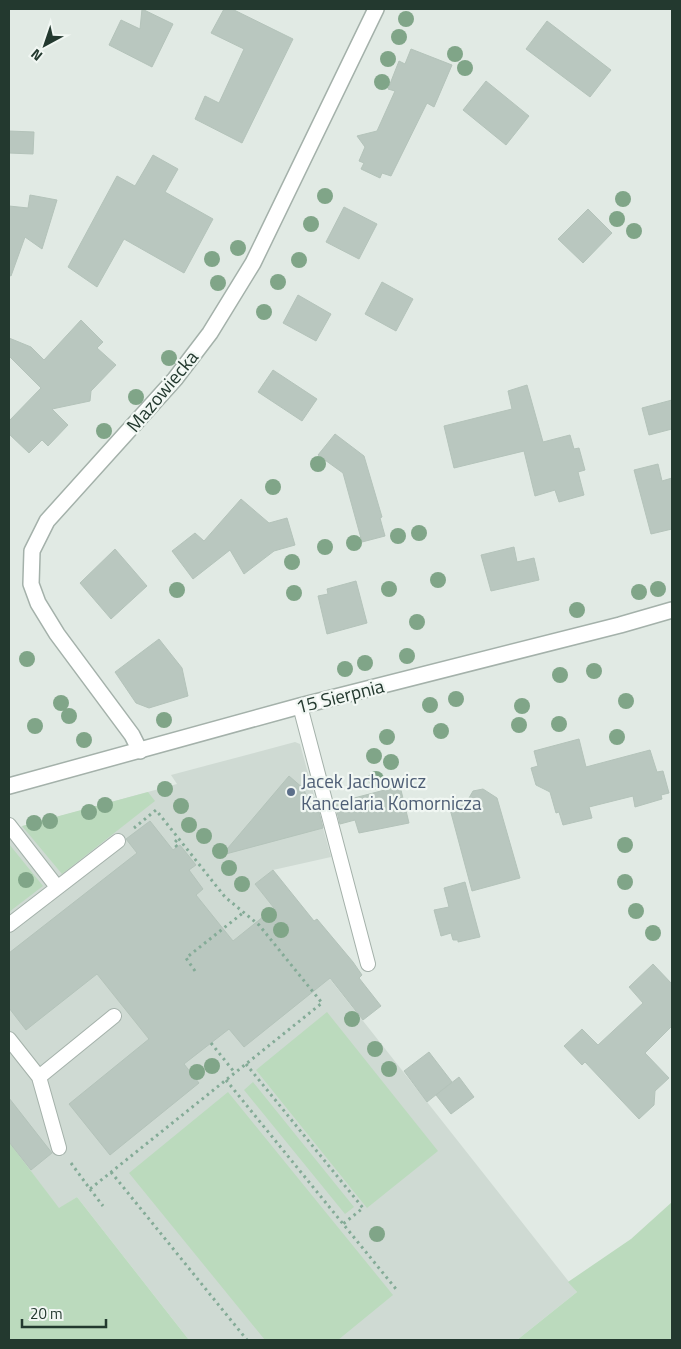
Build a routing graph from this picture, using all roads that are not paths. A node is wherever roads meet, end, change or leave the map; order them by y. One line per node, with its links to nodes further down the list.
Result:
1 (376, 9): 4 (street, Mazowiecka)
2 (672, 610): 3 (street, 15 Sierpnia)
3 (300, 706): 4 (street, 15 Sierpnia); 10 (lane)
4 (140, 751): 5 (street, 15 Sierpnia)
5 (9, 786)
6 (9, 825): 8 (lane)
7 (118, 841): 8 (lane)
8 (57, 888): 9 (lane)
9 (9, 925)
10 (368, 964)
11 (114, 1016): 13 (lane)
12 (9, 1039): 13 (lane)
13 (39, 1076): 14 (lane)
14 (59, 1148)

